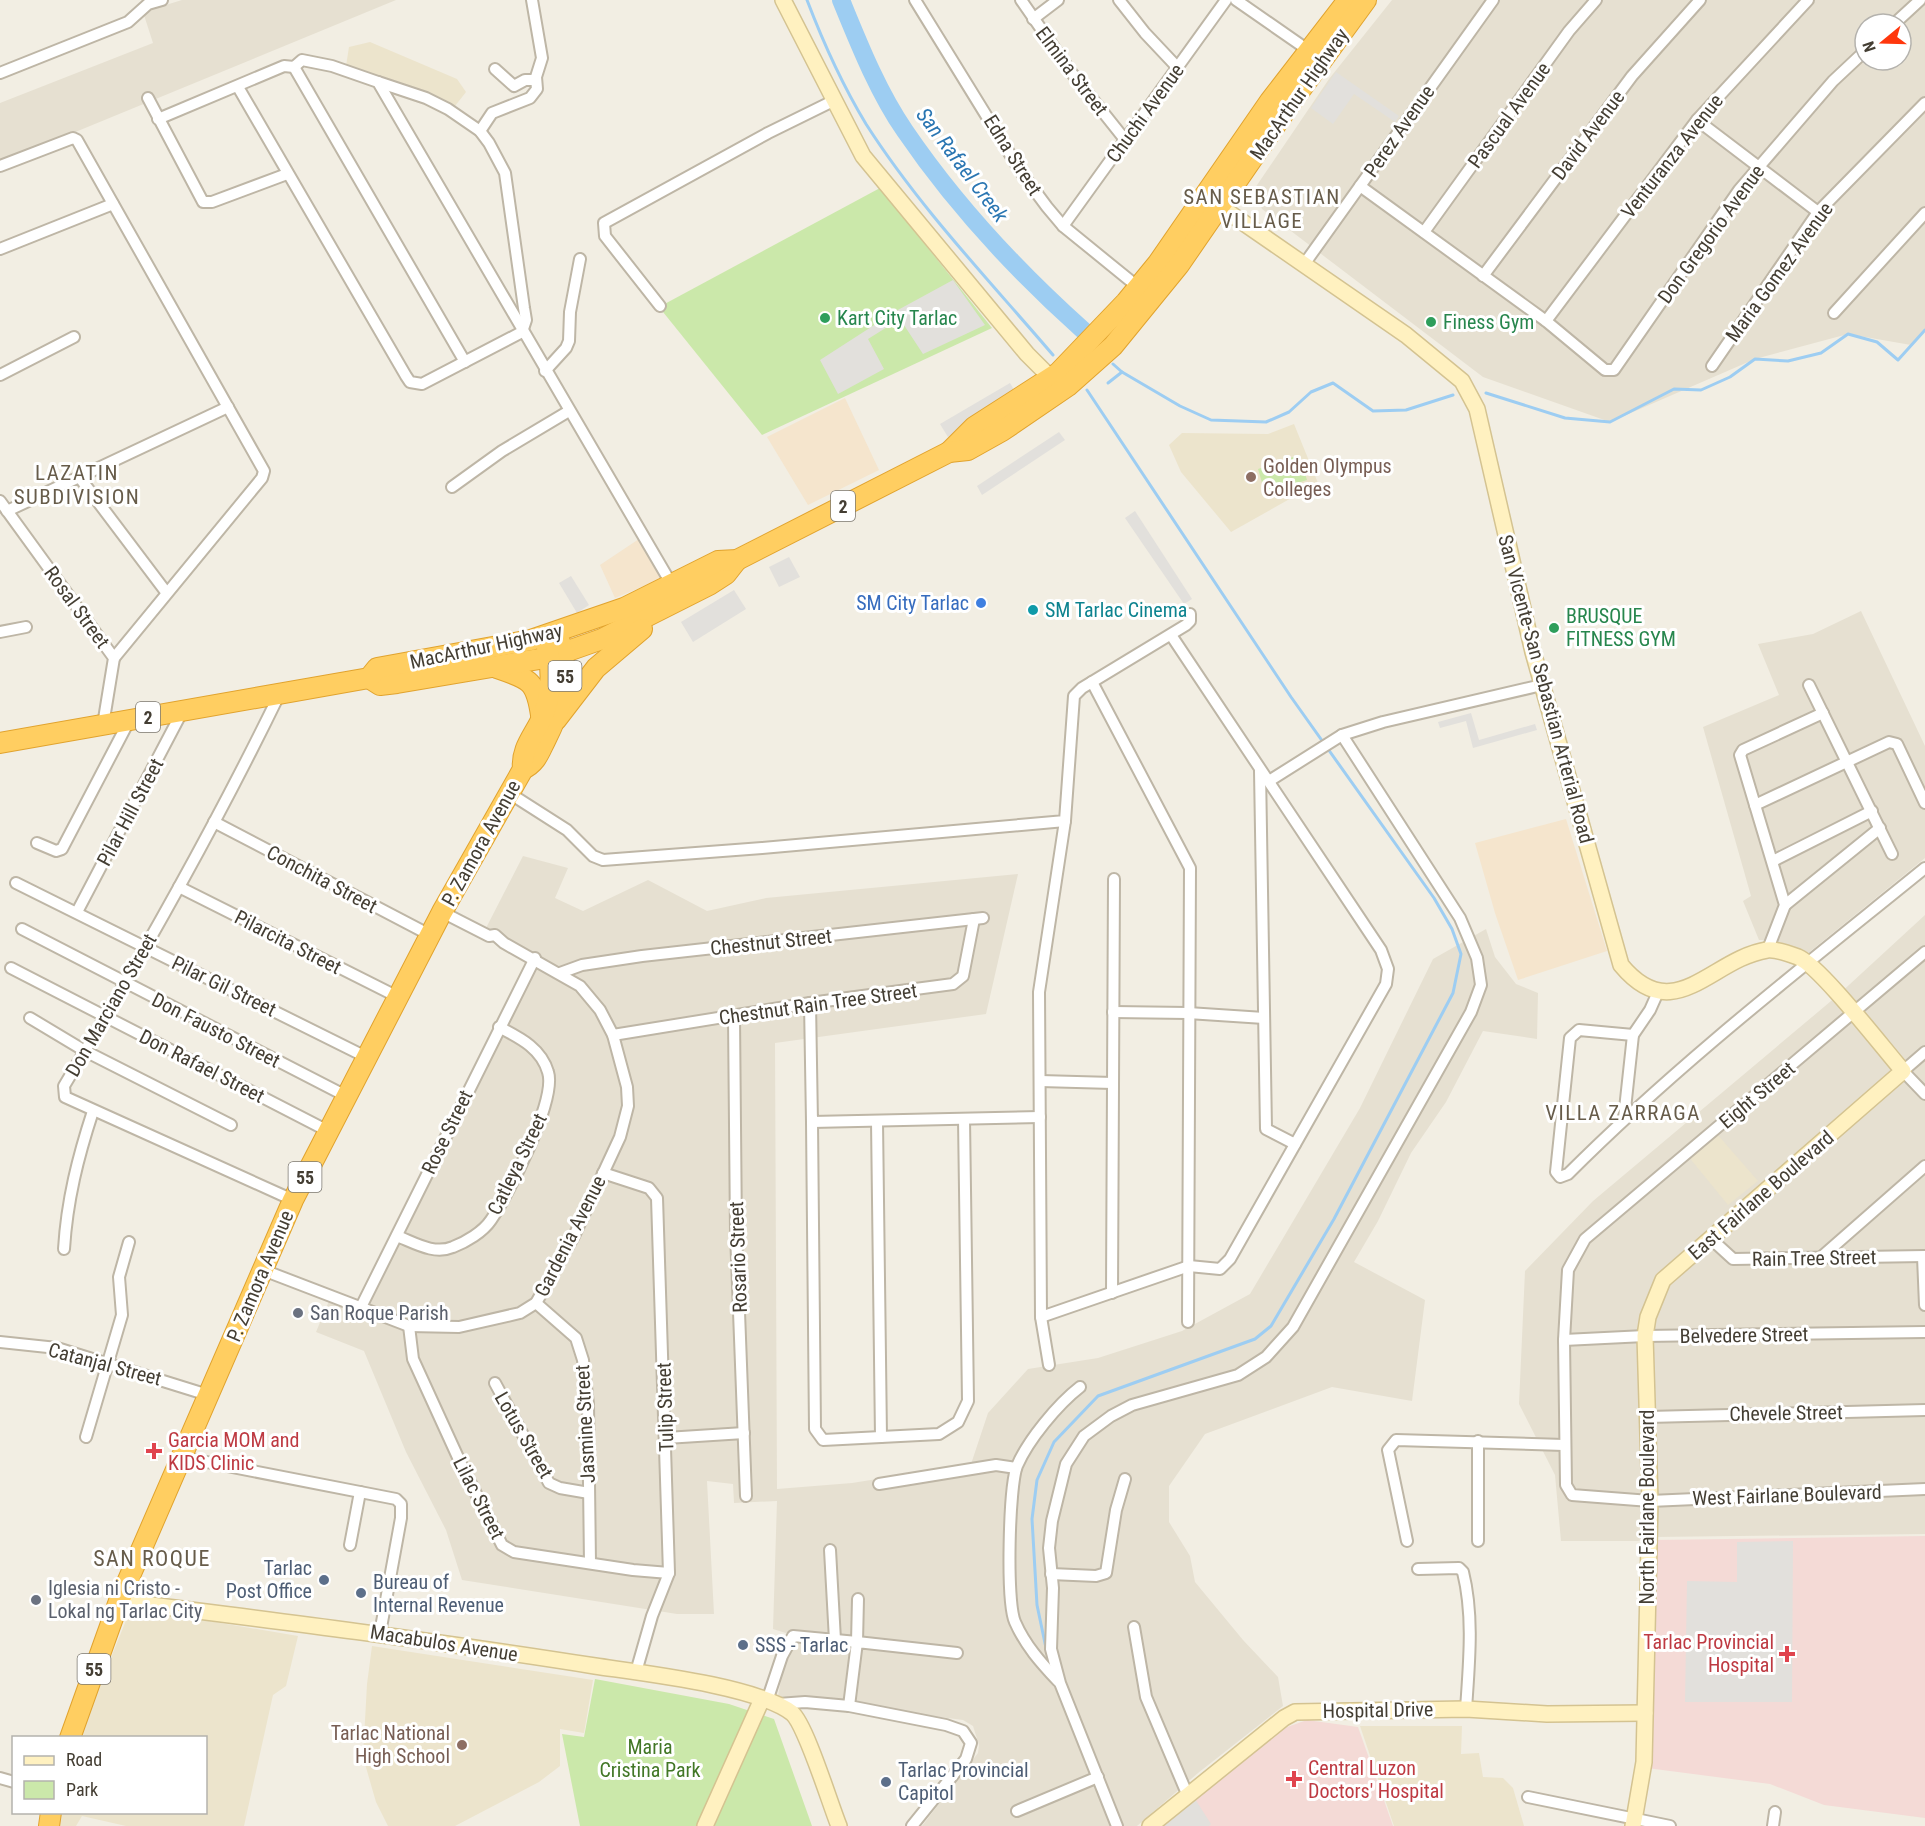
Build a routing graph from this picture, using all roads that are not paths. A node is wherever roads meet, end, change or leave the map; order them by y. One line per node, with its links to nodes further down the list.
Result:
1 (162, 0): 24 (street)
2 (532, 0): 25 (street)
3 (783, 0): 29 (street)
4 (915, 0): 43 (street, Edna Street)
5 (1022, 0): 18 (street, Elmina Street)
6 (1058, 0): 18 (street)
7 (1119, 0): 23 (street)
8 (1226, 0): 23 (street, Chuchi Avenue)
9 (1236, 0): 19 (street)
10 (1348, 0): 19 (highway, MacArthur Highway / 2)
11 (1366, 0): 39 (highway, MacArthur Highway / 2)
12 (1493, 0): 38 (street, Perez Avenue)
13 (1596, 0): 44 (street, Pascual Avenue)
14 (1700, 0): 48 (street, David Avenue)
15 (1808, 0): 32 (street, Venturanza Avenue)
16 (1920, 0): 17 (street)
17 (1907, 12)
18 (1033, 19): 34 (street, Elmina Street)
19 (1308, 50): 39 (highway, MacArthur Highway / 2)
20 (1853, 62): 36 (street, Don Gregorio Avenue)
21 (294, 67): 26 (street); 27 (street); 55 (street)
22 (495, 69): 25 (street)
23 (1178, 69): 34 (street, Chuchi Avenue)
24 (0, 73)
25 (536, 80): 33 (street)
26 (378, 82): 33 (street); 53 (street)
27 (238, 87): 31 (street); 37 (street)
28 (148, 98): 31 (street)
29 (833, 101): 50 (street); 59 (street)
30 (1925, 103): 41 (street, Maria Gomez Avenue)
31 (158, 119): 37 (street)
32 (1697, 120): 36 (street); 52 (street, Venturanza Avenue)
33 (480, 131): 53 (street)
34 (1126, 141): 43 (street, Chuchi Avenue)
35 (0, 166): 40 (street)
36 (1759, 167): 41 (street); 52 (street, Don Gregorio Avenue)
37 (287, 174): 55 (street)
38 (1360, 186): 44 (street); 47 (street, Perez Avenue)
39 (1212, 201): 47 (street, San Vicente-San Sebastian Arterial Road); 49 (highway, MacArthur Highway / 2); 62 (highway, MacArthur Highway / 2)
40 (113, 204): 45 (street); 60 (street)
41 (1818, 212): 56 (street, Maria Gomez Avenue)
42 (1925, 213): 51 (street)
43 (1063, 226): 49 (street, Edna Street)
44 (1424, 232): 48 (street)
45 (0, 249)
46 (580, 259): 57 (street)
47 (1305, 263): 81 (street, San Vicente-San Sebastian Arterial Road)
48 (1483, 276): 52 (street)
49 (1138, 287): 59 (highway, MacArthur Highway / 2)
50 (660, 306)
51 (1834, 313)
52 (1546, 321)
53 (522, 332): 55 (street); 57 (street)
54 (74, 337): 58 (street)
55 (465, 362)
56 (1712, 366)
57 (545, 371): 61 (street)
58 (0, 375)
59 (1051, 378): 62 (highway, MacArthur Highway / 2)
60 (228, 407): 63 (street); 69 (street)
61 (569, 411): 64 (street); 68 (street)
62 (949, 452): 67 (highway, MacArthur Highway / 2)
63 (80, 478): 66 (street); 69 (street)
64 (452, 487)
65 (0, 501): 66 (street, Rosal Street)
66 (7, 511): 77 (street, Rosal Street)
67 (737, 560): 68 (highway, MacArthur Highway / 2); 70 (highway, MacArthur Highway / 2)
68 (672, 585): 74 (highway, MacArthur Highway / 2)
69 (166, 592): 77 (street)
70 (666, 609): 76 (highway, MacArthur Highway / 2); 86 (highway)
71 (1190, 614): 75 (street)
72 (26, 627): 73 (street)
73 (0, 632)
74 (551, 634): 76 (highway, P. Zamora Avenue / 55); 79 (highway, MacArthur Highway / 2)
75 (1171, 635): 80 (street); 92 (street)
76 (557, 655): 78 (highway, MacArthur Highway / 2); 86 (highway, P. Zamora Avenue / 55)
77 (114, 658): 88 (street, Rosal Street)
78 (494, 667): 79 (highway, MacArthur Highway / 2); 86 (highway)
79 (369, 678): 83 (highway, MacArthur Highway / 2)
80 (1092, 682): 98 (street); 126 (street)
81 (1542, 685): 89 (street); 122 (street, San Vicente-San Sebastian Arterial Road)
82 (1809, 685): 85 (street)
83 (280, 693): 84 (highway, MacArthur Highway / 2); 99 (street, Don Marciano Street)
84 (182, 712): 87 (highway, MacArthur Highway / 2); 109 (street, Pilar Hill Street)
85 (1823, 713): 91 (street); 96 (street)
86 (549, 720): 94 (highway, P. Zamora Avenue / 55)
87 (129, 721): 88 (highway, MacArthur Highway / 2); 101 (street)
88 (104, 725): 90 (highway, MacArthur Highway / 2)
89 (1339, 736): 93 (street); 203 (street)
90 (0, 743)
91 (1848, 761): 95 (street); 96 (street); 97 (street)
92 (1260, 771): 93 (street); 131 (street)
93 (1269, 781): 151 (street)
94 (509, 793): 98 (street); 110 (highway, P. Zamora Avenue / 55)
95 (1925, 803)
96 (1755, 804): 103 (street)
97 (1872, 811): 100 (street); 103 (street)
98 (1065, 821): 139 (street)
99 (214, 822): 107 (street, Don Marciano Street); 113 (street, Conchita Street)
100 (1880, 828): 102 (street); 108 (street)
101 (37, 843)
102 (1892, 854)
103 (1773, 861): 108 (street)
104 (1925, 868): 118 (street)
105 (1114, 879): 125 (street)
106 (16, 883): 109 (street, Pilar Gil Street)
107 (179, 887): 114 (street, Don Marciano Street); 123 (street, Pilarcita Street)
108 (1785, 906): 115 (street)
109 (77, 912): 114 (street, Pilar Gil Street)
110 (442, 912): 113 (highway, P. Zamora Avenue / 55); 117 (street, Gardenia Avenue)
111 (979, 918): 120 (street, Chestnut Street); 124 (street, Chestnut Rain Tree Street)
112 (22, 929): 121 (street, Don Fausto Street)
113 (430, 936): 123 (highway, P. Zamora Avenue / 55)
114 (145, 947): 121 (street, Don Marciano Street); 137 (street, Pilar Gil Street)
115 (1768, 950): 118 (street); 122 (street)
116 (1925, 952): 127 (street, Eight Street)
117 (535, 958): 120 (street, Gardenia Avenue); 132 (street, Rose Street)
118 (1807, 962): 127 (street); 145 (street)
119 (12, 968): 128 (street, Don Rafael Street)
120 (560, 973): 133 (street, Gardenia Avenue)
121 (125, 983): 128 (street, Don Marciano Street); 142 (street, Don Fausto Street)
122 (1658, 992): 134 (street)
123 (398, 997): 137 (highway, P. Zamora Avenue / 55)
124 (810, 1003): 129 (street, Chestnut Rain Tree Street); 148 (street)
125 (1113, 1012): 126 (street); 140 (street)
126 (1188, 1013): 131 (street); 161 (street)
127 (1854, 1014): 138 (street); 172 (street, Eight Street)
128 (104, 1016): 135 (street, Don Marciano Street); 150 (street, Don Rafael Street)
129 (734, 1017): 133 (street, Chestnut Rain Tree Street); 181 (street, Rosario Street)
130 (30, 1018): 135 (street)
131 (1264, 1018): 151 (street)
132 (499, 1027): 155 (street, Rose Street); 155 (street, Catleya Street)
133 (614, 1035): 153 (street, Gardenia Avenue)
134 (1633, 1035): 145 (street); 145 (street)
135 (85, 1051): 143 (street, Don Marciano Street); 149 (street)
136 (1925, 1052): 138 (street)
137 (366, 1057): 142 (highway, P. Zamora Avenue / 55)
138 (1903, 1071): 141 (street); 156 (street, East Fairlane Boulevard)
139 (1040, 1080): 140 (street); 144 (street)
140 (1113, 1083): 163 (street)
141 (1925, 1094)
142 (346, 1096): 150 (highway, P. Zamora Avenue / 55)
143 (93, 1111): 154 (street, Don Marciano Street); 158 (street)
144 (1040, 1117): 146 (street); 167 (street)
145 (1624, 1118)
146 (964, 1119): 147 (street); 183 (street)
147 (877, 1121): 148 (street); 183 (street)
148 (812, 1122): 183 (street)
149 (231, 1125)
150 (328, 1131): 154 (highway, P. Zamora Avenue / 55)
151 (1295, 1144): 161 (street)
152 (1925, 1166): 160 (street)
153 (603, 1173): 164 (street, Gardenia Avenue); 184 (street, Tulip Street)
154 (293, 1200): 162 (highway, P. Zamora Avenue / 55)
155 (397, 1236): 166 (street, Rose Street)
156 (1710, 1238): 160 (street, Rain Tree Street); 171 (street, East Fairlane Boulevard)
157 (129, 1242): 174 (street)
158 (64, 1249)
159 (1924, 1257): 160 (street, Rain Tree Street); 165 (street)
160 (1819, 1259)
161 (1189, 1266): 163 (street); 168 (street)
162 (263, 1270): 166 (street, Gardenia Avenue); 178 (highway, P. Zamora Avenue / 55)
163 (1112, 1293): 167 (street)
164 (537, 1303): 169 (street, Gardenia Avenue); 193 (street, Jasmine Street)
165 (1925, 1305)
166 (361, 1307): 169 (street, Gardenia Avenue)
167 (1041, 1317): 175 (street)
168 (1188, 1322)
169 (409, 1326): 200 (street, Lilac Street)
170 (1925, 1332): 171 (street, Belvedere Street)
171 (1645, 1336): 172 (street, Belvedere Street); 180 (street, North Fairlane Boulevard)
172 (1564, 1340): 186 (street, Eight Street)
173 (0, 1342): 174 (street, Catanjal Street)
174 (109, 1362): 178 (street, Catanjal Street); 182 (street)
175 (1049, 1365)
176 (495, 1383): 193 (street, Lotus Street)
177 (1080, 1387): 188 (street)
178 (208, 1395): 187 (highway, P. Zamora Avenue / 55)
179 (1925, 1410): 180 (street, Chevele Street)
180 (1648, 1417): 195 (street, North Fairlane Boulevard)
181 (744, 1433): 184 (street); 194 (street, Rosario Street)
182 (87, 1437)
183 (881, 1437)
184 (666, 1438): 202 (street, Tulip Street)
185 (1478, 1441): 186 (street); 196 (street); 197 (street)
186 (1564, 1445): 195 (street, West Fairlane Boulevard)
187 (181, 1457): 192 (street); 205 (highway, P. Zamora Avenue / 55)
188 (1016, 1468): 190 (street); 212 (street)
189 (1125, 1479): 203 (street)
190 (879, 1484)
191 (1925, 1489): 195 (street, West Fairlane Boulevard)
192 (360, 1492): 198 (street); 207 (street)
193 (589, 1493): 200 (street, Jasmine Street)
194 (746, 1496)
195 (1650, 1501): 216 (street, North Fairlane Boulevard)
196 (1407, 1541)
197 (1478, 1541)
198 (350, 1545)
199 (830, 1550): 208 (street)
200 (590, 1563): 202 (street, Lilac Street)
201 (1418, 1569): 215 (street)
202 (669, 1573): 211 (street, Tulip Street)
203 (1051, 1574): 212 (street)
204 (858, 1599): 209 (street)
205 (119, 1601): 207 (street, Macabulos Avenue); 217 (highway, P. Zamora Avenue / 55)
206 (1134, 1627): 219 (street)
207 (380, 1633): 211 (street, Macabulos Avenue)
208 (835, 1640): 209 (street); 213 (street)
209 (857, 1642): 210 (street); 214 (street)
210 (957, 1653)
211 (636, 1672): 213 (street, Macabulos Avenue)
212 (1060, 1683): 218 (street)
213 (769, 1701): 214 (street); 224 (street); 225 (street)
214 (849, 1706): 226 (street)
215 (1467, 1709): 216 (street, Hospital Drive); 219 (street, Hospital Drive)
216 (1645, 1713): 223 (street, North Fairlane Boulevard)
217 (70, 1736)
218 (1098, 1777): 221 (street); 227 (street)
219 (1188, 1796): 228 (street, Hospital Drive)
220 (1528, 1797): 223 (street)
221 (1017, 1811)
222 (1775, 1812): 230 (street)
223 (1634, 1821): 229 (street)
224 (705, 1826)
225 (838, 1826)
226 (912, 1826)
227 (1117, 1826)
228 (1150, 1826)
229 (1670, 1826)
230 (1773, 1826)

